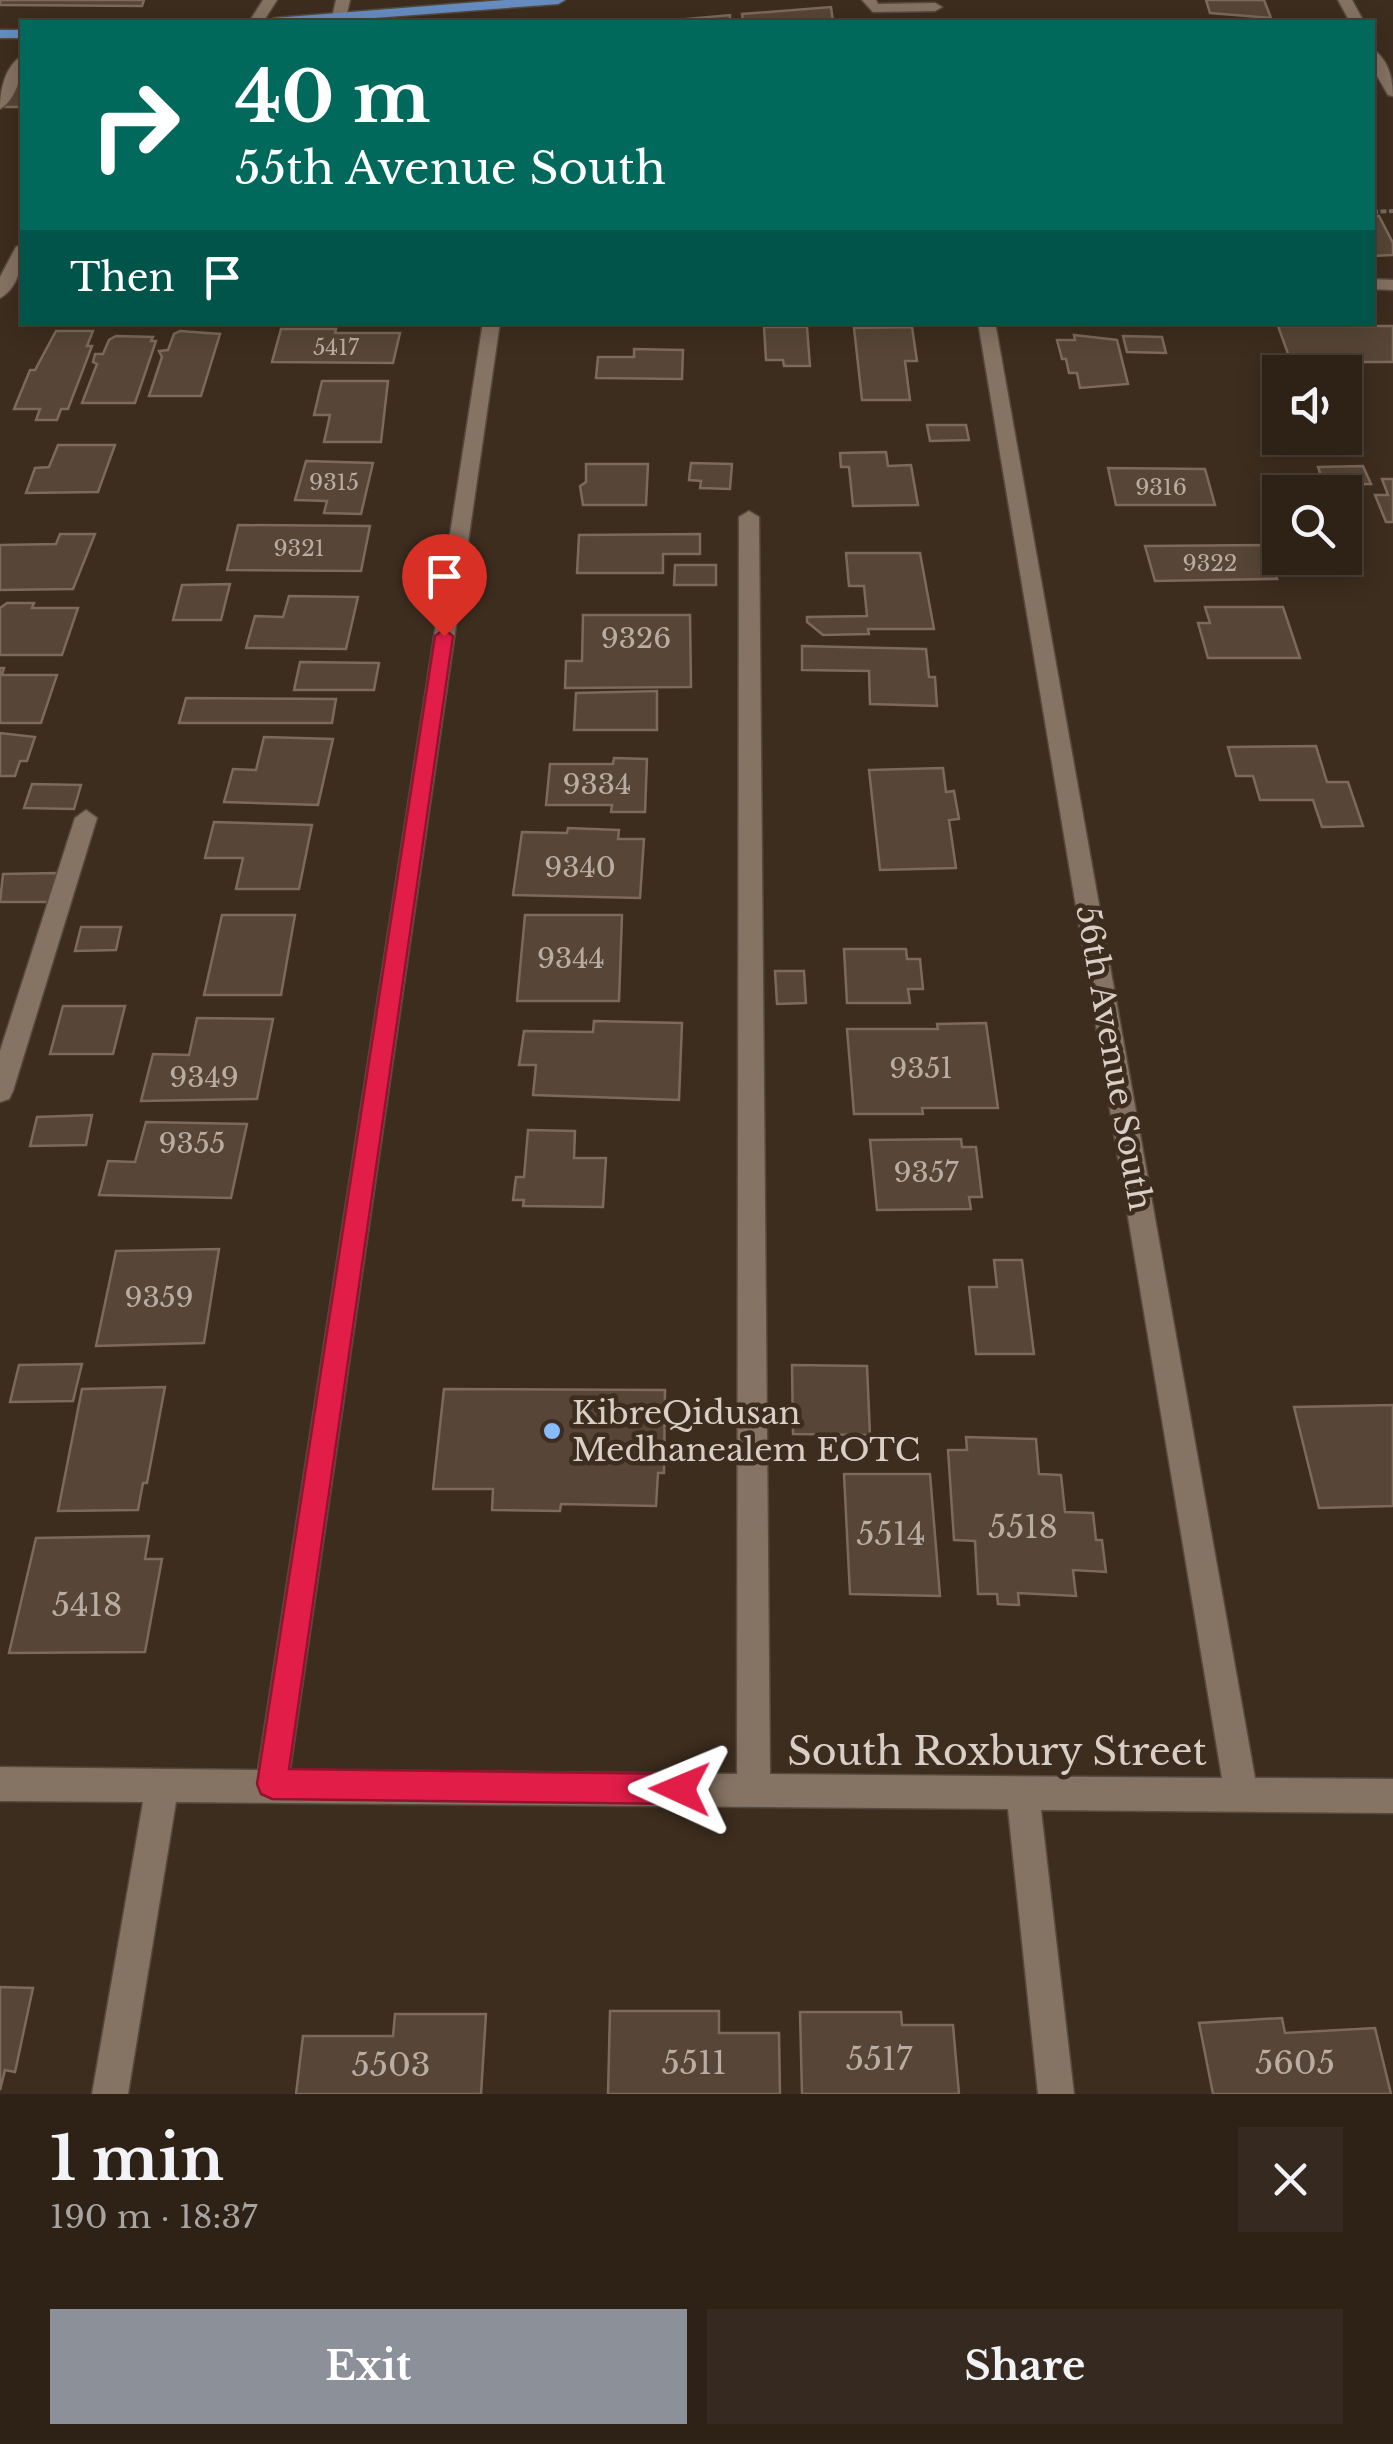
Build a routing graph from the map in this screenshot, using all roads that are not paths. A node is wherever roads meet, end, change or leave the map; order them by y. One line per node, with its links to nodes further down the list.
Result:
1 (343, 0): 7 (street)
2 (558, 0): 4 (main road)
3 (869, 0): 5 (street)
4 (453, 4): 6 (main road)
5 (936, 10)
6 (424, 16): 7 (main road)
7 (339, 20)
8 (1375, 61): 10 (street)
9 (20, 64): 11 (street)
10 (1393, 92)
11 (0, 105)
12 (11, 276): 13 (street)
13 (0, 294)
14 (492, 325): 20 (street)
15 (987, 325): 24 (street, 56th Avenue South)
16 (749, 517): 22 (street)
17 (86, 818): 18 (street)
18 (0, 1091)
19 (0, 1784): 21 (street, South Roxbury Street)
20 (272, 1784): 21 (street, South Roxbury Street); 22 (street, South Roxbury Street)
21 (162, 1785): 26 (street)
22 (754, 1790): 23 (street, South Roxbury Street)
23 (1023, 1793): 24 (street, South Roxbury Street); 27 (street)
24 (1240, 1794): 25 (street, South Roxbury Street)
25 (1393, 1796)
26 (110, 2094)
27 (1056, 2094)

